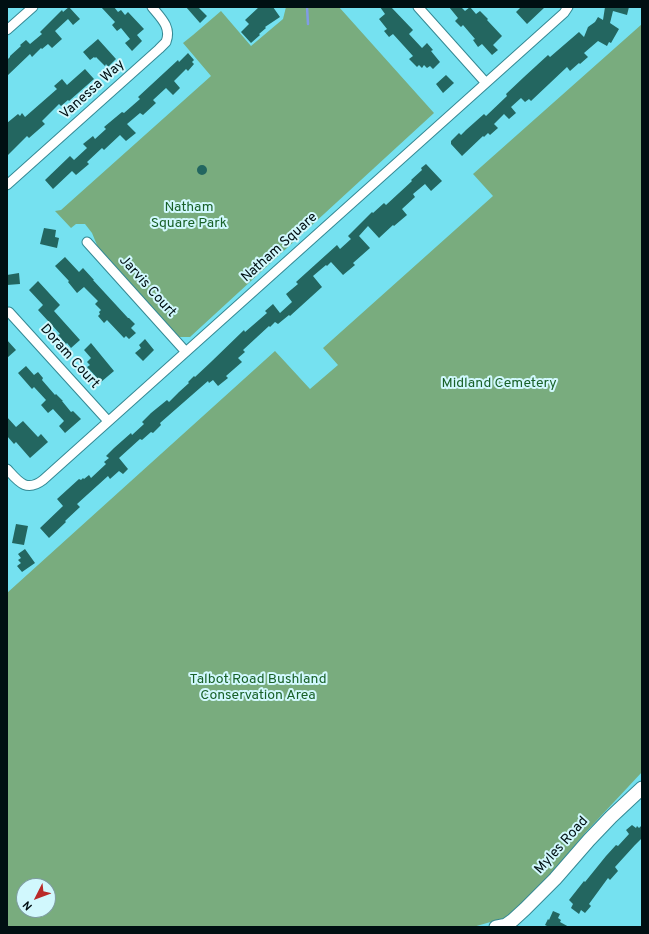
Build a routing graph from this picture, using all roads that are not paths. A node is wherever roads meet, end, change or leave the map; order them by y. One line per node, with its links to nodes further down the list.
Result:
1 (33, 7): 5 (street)
2 (152, 7): 7 (street, Vanessa Way)
3 (418, 7): 6 (street)
4 (568, 7): 6 (street, Natham Square)
5 (7, 30)
6 (486, 83): 10 (street, Natham Square)
7 (7, 185)
8 (87, 242): 10 (street, Jarvis Court)
9 (9, 312): 11 (street, Doram Court)
10 (186, 352): 11 (street, Natham Square)
11 (108, 422): 12 (street, Natham Square)
12 (7, 469)
13 (642, 788): 14 (street, Myles Road)
14 (502, 926)

